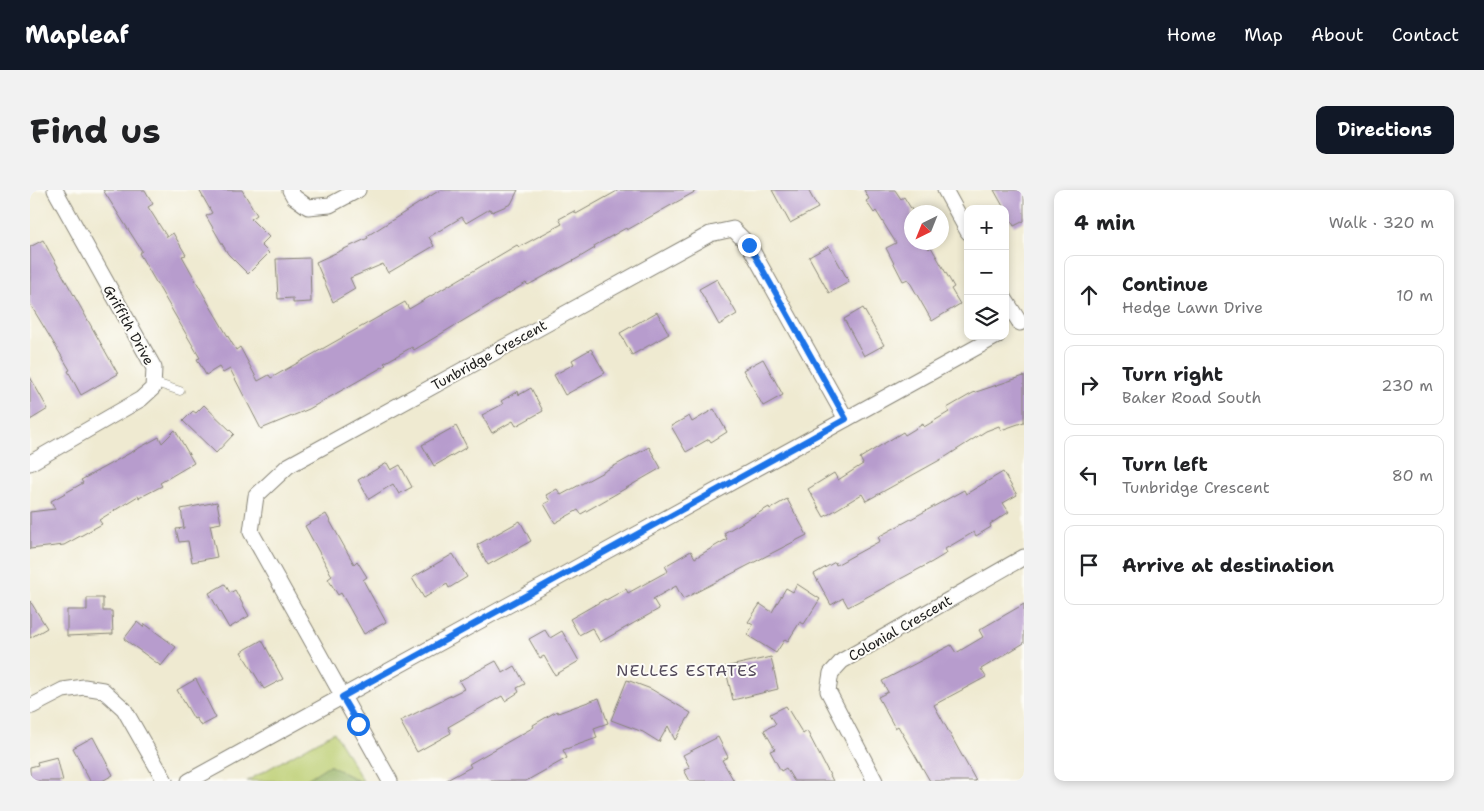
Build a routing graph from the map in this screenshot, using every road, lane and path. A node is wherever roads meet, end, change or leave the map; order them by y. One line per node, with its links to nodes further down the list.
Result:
1 (55, 190): 10 (street, Griffith Drive)
2 (290, 190): 3 (street)
3 (358, 190)
4 (945, 190): 5 (street)
5 (964, 225)
6 (1009, 304): 7 (street)
7 (1022, 322): 8 (street)
8 (1009, 330)
9 (990, 340): 12 (street)
10 (153, 382): 11 (lane); 13 (street, Griffith Drive)
11 (180, 390)
12 (846, 419): 15 (street); 15 (street, Tunbridge Crescent)
13 (30, 463)
14 (1024, 557): 20 (street, Colonial Crescent)
15 (342, 697): 18 (street); 19 (street)
16 (32, 706): 17 (street)
17 (165, 781)
18 (188, 781)
19 (390, 781)
20 (876, 781)

